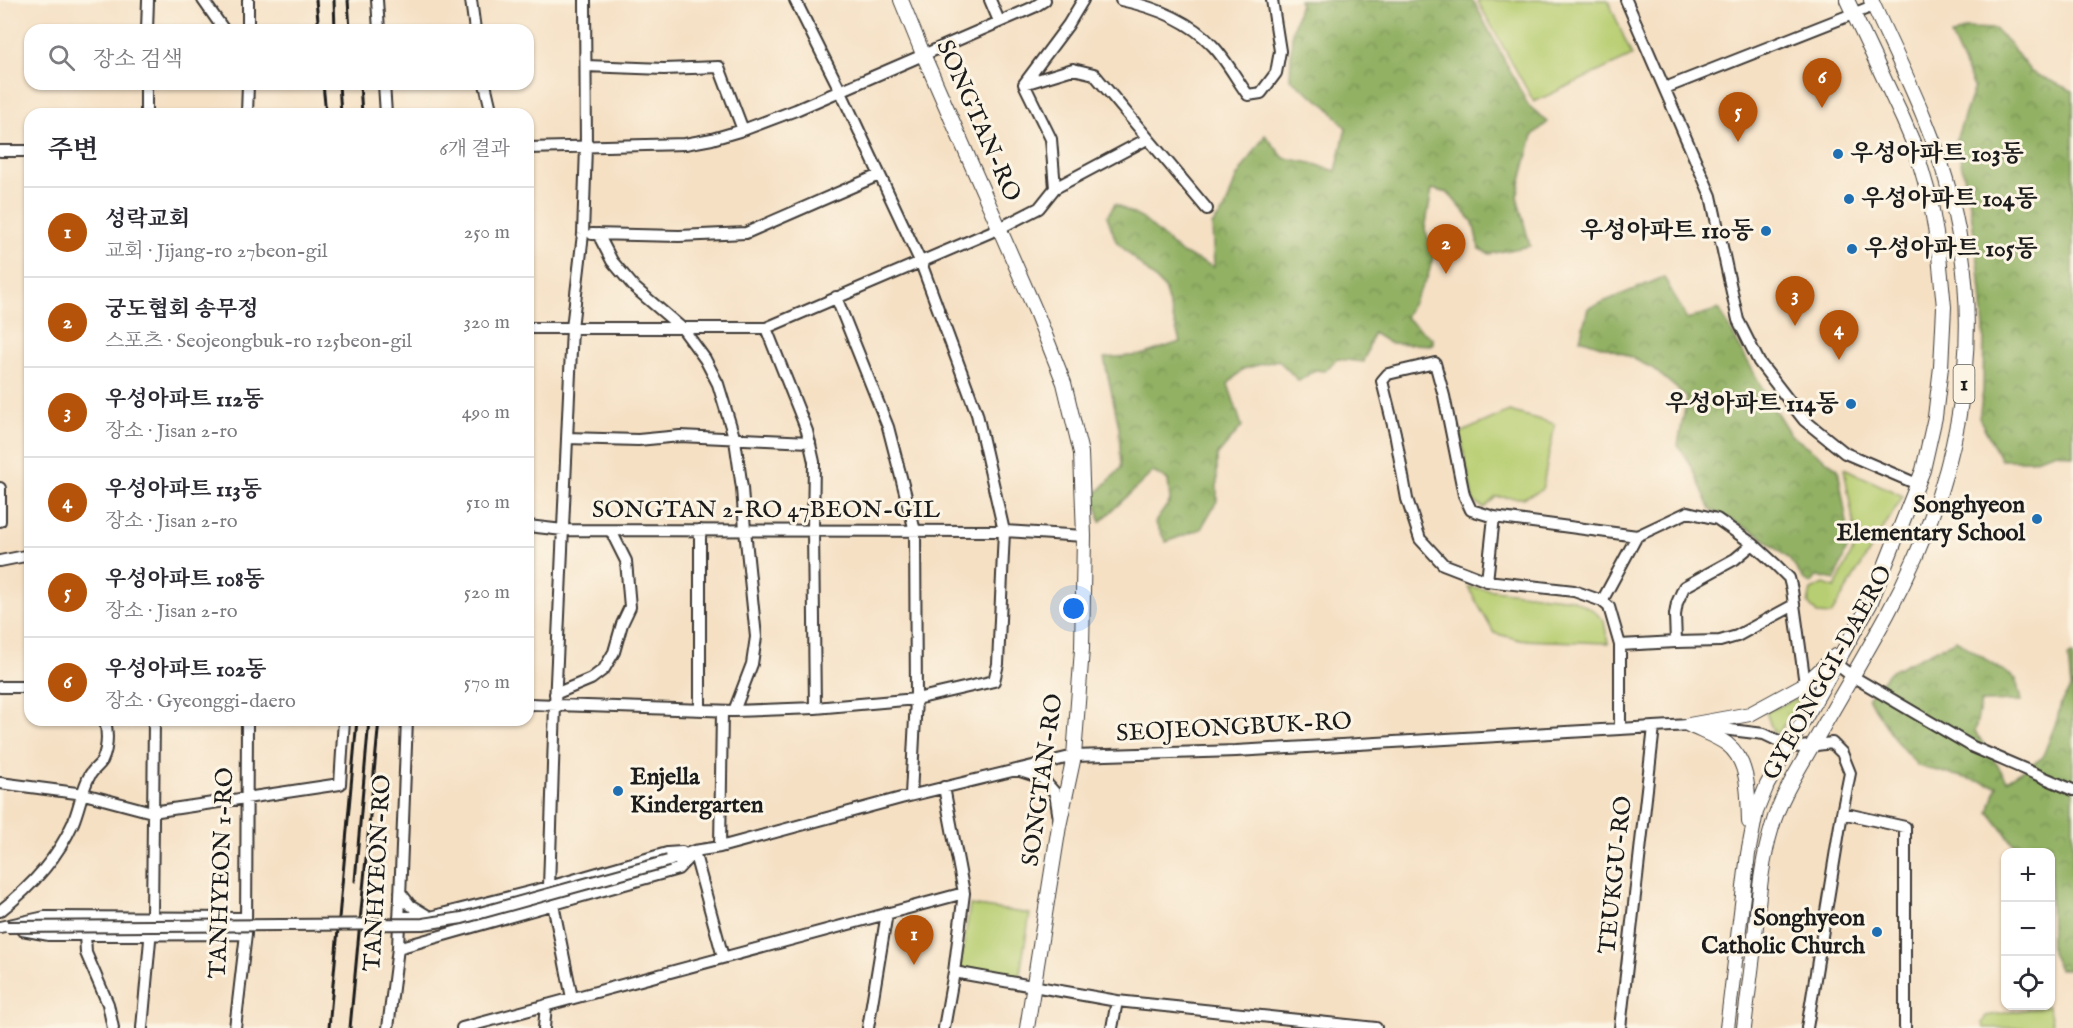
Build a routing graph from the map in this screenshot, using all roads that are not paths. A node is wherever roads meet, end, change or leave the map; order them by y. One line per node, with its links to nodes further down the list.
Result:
1 (148, 0): 19 (street)
2 (203, 0): 20 (street)
3 (248, 0): 21 (street)
4 (377, 0): 22 (street)
5 (471, 0): 23 (street)
6 (585, 0): 25 (street)
7 (795, 0): 32 (street)
8 (901, 0): 24 (main road, SONGTAN-RO)
9 (990, 0): 18 (street)
10 (1045, 0): 18 (street)
11 (1083, 0): 26 (street)
12 (1121, 0): 13 (street)
13 (1272, 0)
14 (1626, 0): 27 (street)
15 (1847, 0): 17 (main road, GYEONGGI-DAERO / 1)
16 (1872, 3): 17 (street); 82 (main road, GYEONGGI-DAERO / 1)
17 (1853, 14): 27 (street); 58 (main road, GYEONGGI-DAERO / 1)
18 (999, 21): 24 (street)
19 (147, 24)
20 (220, 24)
21 (248, 24)
22 (379, 24)
23 (474, 24)
24 (923, 54): 32 (street); 46 (main road, SONGTAN-RO)
25 (586, 66): 37 (street); 39 (street)
26 (1024, 84): 38 (street); 44 (street, SONGTAN-RO)
27 (1665, 88): 58 (street)
28 (146, 90): 33 (street)
29 (248, 90): 34 (street)
30 (384, 90): 35 (street)
31 (486, 90): 36 (street)
32 (840, 90): 37 (street); 43 (street)
33 (146, 108)
34 (248, 108)
35 (386, 108)
36 (491, 108)
37 (743, 130): 39 (street)
38 (1147, 139): 44 (street); 45 (street)
39 (586, 147): 40 (street); 47 (street)
40 (534, 148)
41 (0, 151): 42 (street)
42 (24, 151)
43 (879, 174): 48 (street); 49 (street)
44 (1055, 188): 46 (street, SONGTAN-RO)
45 (1207, 209)
46 (1000, 228): 49 (street); 70 (main road, SONGTAN-RO)
47 (582, 234): 48 (street); 52 (street)
48 (598, 234): 54 (street)
49 (921, 263): 50 (street); 69 (street)
50 (836, 297): 53 (street); 68 (street)
51 (534, 328): 52 (street)
52 (572, 328): 54 (street); 55 (street)
53 (766, 328): 54 (street); 57 (street)
54 (682, 329): 56 (street)
55 (567, 438): 56 (street); 63 (street)
56 (735, 440): 57 (street); 65 (street)
57 (810, 442): 66 (street)
58 (1917, 484): 80 (main road, GYEONGGI-DAERO / 1)
59 (0, 488): 61 (street)
60 (1494, 517): 71 (street); 75 (street); 75 (street)
61 (0, 520)
62 (534, 527): 63 (street, SONGTAN 2-RO 47BEON-GIL)
63 (563, 530): 67 (street, SONGTAN 2-RO 47BEON-GIL); 87 (street)
64 (700, 530): 65 (street, SONGTAN 2-RO 47BEON-GIL); 67 (street, SONGTAN 2-RO 47BEON-GIL); 90 (street)
65 (745, 530): 66 (street, SONGTAN 2-RO 47BEON-GIL); 92 (street)
66 (813, 530): 68 (street, SONGTAN 2-RO 47BEON-GIL); 89 (street)
67 (611, 531): 87 (street)
68 (915, 531): 69 (street, SONGTAN 2-RO 47BEON-GIL); 86 (street)
69 (1004, 531): 70 (street, SONGTAN 2-RO 47BEON-GIL); 86 (street)
70 (1084, 536): 103 (main road, SONGTAN-RO)
71 (1637, 536): 72 (street); 76 (street)
72 (1753, 544): 77 (street); 78 (street)
73 (24, 556): 74 (street)
74 (0, 561)
75 (1487, 580): 76 (street)
76 (1602, 600): 79 (street)
77 (1794, 605): 78 (street); 83 (street)
78 (1676, 642): 79 (street)
79 (1620, 645): 100 (street)
80 (1846, 647): 81 (main road, GYEONGGI-DAERO / 1); 83 (main road)
81 (1836, 664): 82 (street); 101 (main road, GYEONGGI-DAERO / 1)
82 (1852, 676): 102 (main road, GYEONGGI-DAERO / 1); 107 (street)
83 (1805, 684): 93 (main road)
84 (0, 687): 85 (street)
85 (24, 687)
86 (916, 699): 89 (street); 109 (street)
87 (555, 700): 88 (street); 90 (street); 117 (street)
88 (534, 703)
89 (815, 708): 92 (street)
90 (700, 710): 91 (street)
91 (722, 711): 92 (street); 115 (street)
92 (734, 711)
93 (1689, 725): 99 (street, SEOJEONGBUK-RO); 101 (street, SEOJEONGBUK-RO); 114 (main road)
94 (106, 726): 108 (street)
95 (154, 726): 111 (street)
96 (247, 726): 110 (street, TANHYEON 1-RO)
97 (344, 726): 110 (street)
98 (407, 726): 118 (street, TANHYEON-RO)
99 (1654, 727): 100 (street, SEOJEONGBUK-RO); 149 (street, TEUKGU-RO)
100 (1620, 728): 103 (street, SEOJEONGBUK-RO)
101 (1789, 746): 102 (street, SEOJEONGBUK-RO); 114 (main road, GYEONGGI-DAERO / 1)
102 (1812, 746): 112 (street, SEOJEONGBUK-RO); 151 (main road, GYEONGGI-DAERO / 1)
103 (1074, 756): 104 (street, SEOJEONGBUK-RO); 113 (main road, SONGTAN-RO)
104 (1017, 770): 106 (street, SEOJEONGBUK-RO); 113 (street)
105 (0, 783): 108 (street)
106 (944, 787): 109 (street, SEOJEONGBUK-RO); 119 (street)
107 (2073, 790)
108 (84, 794): 111 (street); 121 (street)
109 (911, 795): 115 (street, SEOJEONGBUK-RO)
110 (247, 797): 111 (street); 125 (street, TANHYEON 1-RO)
111 (152, 812): 124 (street)
112 (1842, 813): 152 (street); 153 (street)
113 (1059, 825): 134 (main road, SONGTAN-RO)
114 (1751, 836): 150 (main road, GYEONGGI-DAERO / 1)
115 (720, 847): 116 (street, SEOJEONGBUK-RO)
116 (694, 851): 117 (street); 120 (street); 127 (street, SEOJEONGBUK-RO, bridge); 132 (street)
117 (549, 887): 123 (street)
118 (400, 892): 123 (street); 126 (street, TANHYEON-RO)
119 (964, 893): 122 (street); 133 (street)
120 (553, 904): 131 (street); 135 (street)
121 (1, 907)
122 (887, 914): 132 (street); 144 (street)
123 (430, 917): 126 (street)
124 (152, 918): 125 (street); 127 (street); 128 (street)
125 (246, 918): 130 (street, TANHYEON 1-RO)
126 (399, 918): 131 (street, TANHYEON-RO)
127 (3, 927): 129 (street)
128 (151, 933): 129 (street); 130 (street); 139 (street)
129 (85, 934): 138 (street)
130 (246, 934): 140 (street, TANHYEON 1-RO)
131 (398, 948): 141 (street, TANHYEON-RO)
132 (723, 957): 135 (street)
133 (954, 972): 134 (street); 145 (street)
134 (1033, 988): 136 (street); 146 (main road, SONGTAN-RO)
135 (572, 998): 137 (street)
136 (1117, 1001): 147 (street); 148 (street)
137 (546, 1005): 142 (street); 143 (street)
138 (113, 1028)
139 (142, 1028)
140 (235, 1028)
141 (388, 1028)
142 (464, 1028)
143 (544, 1028)
144 (868, 1028)
145 (944, 1028)
146 (1027, 1028)
147 (1112, 1028)
148 (1376, 1028)
149 (1620, 1028)
150 (1727, 1028)
151 (1744, 1028)
152 (1807, 1028)
153 (1905, 1028)

